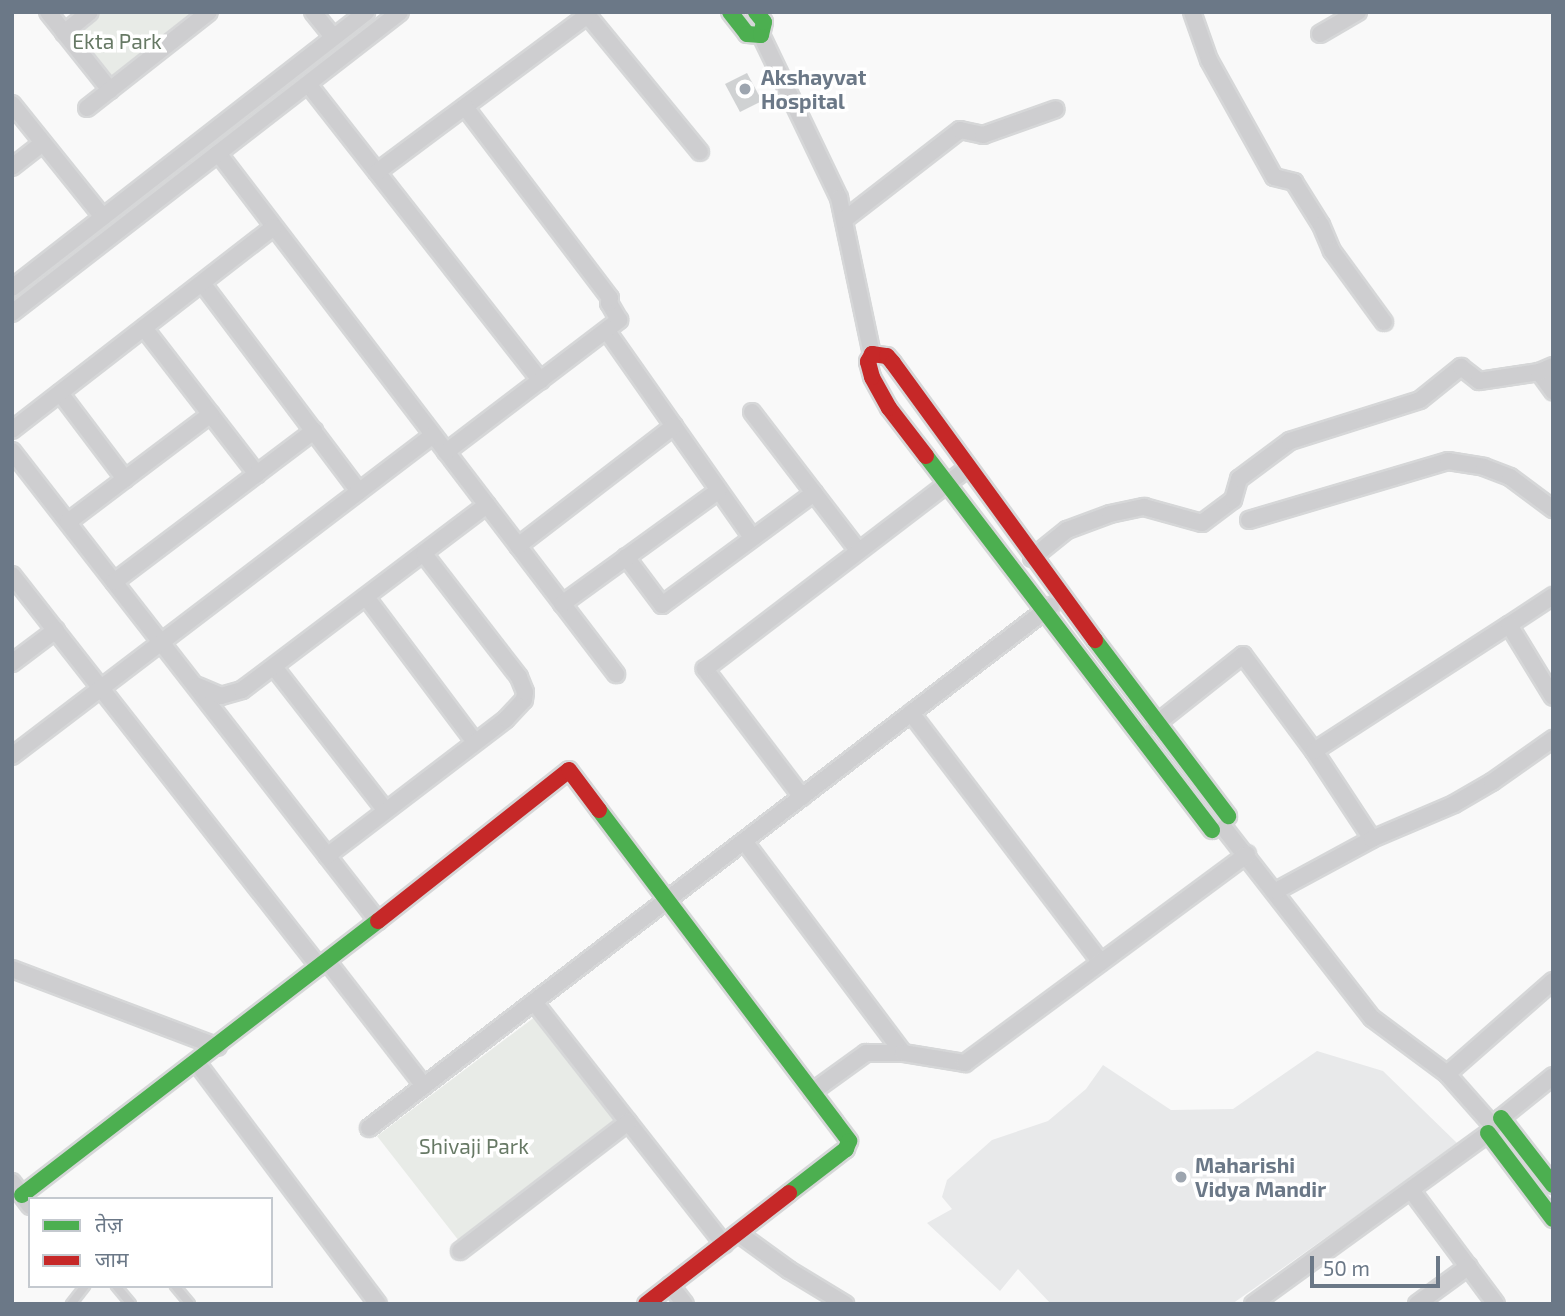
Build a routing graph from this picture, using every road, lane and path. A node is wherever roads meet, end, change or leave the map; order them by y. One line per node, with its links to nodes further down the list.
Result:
1 (48, 12): 12 (street)
2 (90, 12): 12 (street)
3 (209, 12): 17 (street)
4 (313, 12): 15 (street)
5 (366, 12): 15 (street)
6 (400, 12): 16 (street)
7 (730, 12): 14 (street)
8 (756, 12): 14 (street)
9 (1192, 12): 33 (street)
10 (1358, 12): 13 (street)
11 (587, 14): 19 (street); 23 (street)
12 (64, 33): 17 (street)
13 (1320, 34)
14 (761, 35): 28 (street)
15 (333, 37): 27 (street)
16 (308, 84): 24 (street); 26 (street)
17 (110, 90): 20 (street)
18 (12, 104): 22 (street)
19 (465, 107): 26 (street); 35 (street)
20 (87, 108)
21 (1056, 109): 28 (street)
22 (43, 143): 25 (street); 27 (street)
23 (700, 152)
24 (218, 153): 29 (street); 32 (street)
25 (12, 167)
26 (377, 172): 38 (street)
27 (103, 217): 31 (street)
28 (844, 220): 36 (street)
29 (274, 227): 30 (street); 46 (street)
30 (202, 283): 34 (street); 45 (street)
31 (12, 288)
32 (12, 313)
33 (1384, 322)
34 (144, 328): 40 (street); 42 (street)
35 (607, 331): 38 (street); 43 (street)
36 (872, 354): 49 (street); 52 (street)
37 (1546, 369): 39 (street); 65 (street)
38 (541, 381): 48 (street)
39 (1553, 391)
40 (60, 393): 44 (street); 51 (street)
41 (752, 412): 55 (street)
42 (211, 414): 50 (street); 51 (street)
43 (674, 426): 54 (street); 61 (street)
44 (12, 430)
45 (314, 431): 50 (street); 53 (street)
46 (433, 435): 48 (street); 53 (street)
47 (12, 451): 59 (street)
48 (446, 452): 56 (street)
49 (967, 469): 52 (street); 65 (street)
50 (257, 474): 67 (street)
51 (125, 479): 59 (street)
52 (946, 485): 62 (street); 72 (street)
53 (359, 491): 75 (street)
54 (718, 491): 60 (street); 64 (street)
55 (814, 493): 60 (street); 62 (street)
56 (487, 505): 61 (street); 63 (street)
57 (1553, 509): 58 (street)
58 (1249, 520)
59 (68, 522): 67 (street)
60 (752, 537): 64 (street)
61 (518, 546): 71 (street)
62 (858, 551): 88 (street)
63 (424, 554): 69 (street); 85 (street)
64 (626, 557): 71 (street)
65 (1032, 558): 70 (street)
66 (12, 575): 74 (street)
67 (114, 582): 75 (street)
68 (1553, 596): 73 (street)
69 (366, 597): 77 (street); 85 (street)
70 (1062, 598): 72 (street); 83 (street)
71 (562, 604): 78 (street)
72 (1043, 612): 82 (street); 90 (street)
73 (1509, 625): 81 (street); 86 (street)
74 (56, 630): 76 (street); 80 (street)
75 (161, 642): 79 (street); 80 (street)
76 (12, 663)
77 (274, 667): 79 (street); 89 (street)
78 (615, 674)
79 (193, 683): 94 (street)
80 (101, 688): 87 (street); 99 (street)
81 (1553, 697)
82 (911, 713): 88 (street); 98 (street)
83 (1156, 724): 86 (street); 90 (street)
84 (1553, 740): 91 (street)
85 (475, 742): 89 (street)
86 (1314, 751): 91 (street)
87 (12, 756)
88 (802, 797): 92 (street)
89 (386, 811): 94 (street)
90 (1222, 825): 93 (street)
91 (1372, 839): 95 (street)
92 (744, 841): 96 (street); 104 (street)
93 (1247, 854): 95 (street); 98 (street)
94 (327, 856): 97 (street)
95 (1276, 891): 106 (street)
96 (667, 900): 97 (street); 102 (street); 109 (street)
97 (378, 921): 99 (street)
98 (1101, 962): 104 (street)
99 (323, 964): 103 (street); 108 (street)
100 (12, 969): 103 (street)
101 (1553, 981): 106 (street)
102 (534, 1002): 108 (street); 110 (street)
103 (218, 1047): 105 (street)
104 (903, 1053): 109 (street)
105 (197, 1063): 115 (street); 128 (street)
106 (1447, 1074): 111 (street)
107 (1553, 1076): 111 (street)
108 (424, 1086): 112 (street)
109 (812, 1092): 117 (street)
110 (628, 1122): 118 (street); 119 (street)
111 (1494, 1126): 113 (street); 114 (street); 116 (street)
112 (369, 1128)
113 (1553, 1185)
114 (1411, 1190): 120 (street); 132 (street)
115 (21, 1194)
116 (1553, 1219)
117 (738, 1233): 118 (street); 131 (street)
118 (724, 1244): 121 (street)
119 (460, 1251)
120 (1469, 1266): 133 (street); 134 (street)
121 (670, 1284): 129 (street); 130 (street)
122 (84, 1288): 125 (lane)
123 (118, 1288): 126 (lane)
124 (177, 1288): 127 (lane)
125 (72, 1303)
126 (131, 1304)
127 (190, 1304)
128 (378, 1304)
129 (646, 1304)
130 (685, 1304)
131 (845, 1304)
132 (1253, 1304)
133 (1416, 1304)
134 (1496, 1304)

